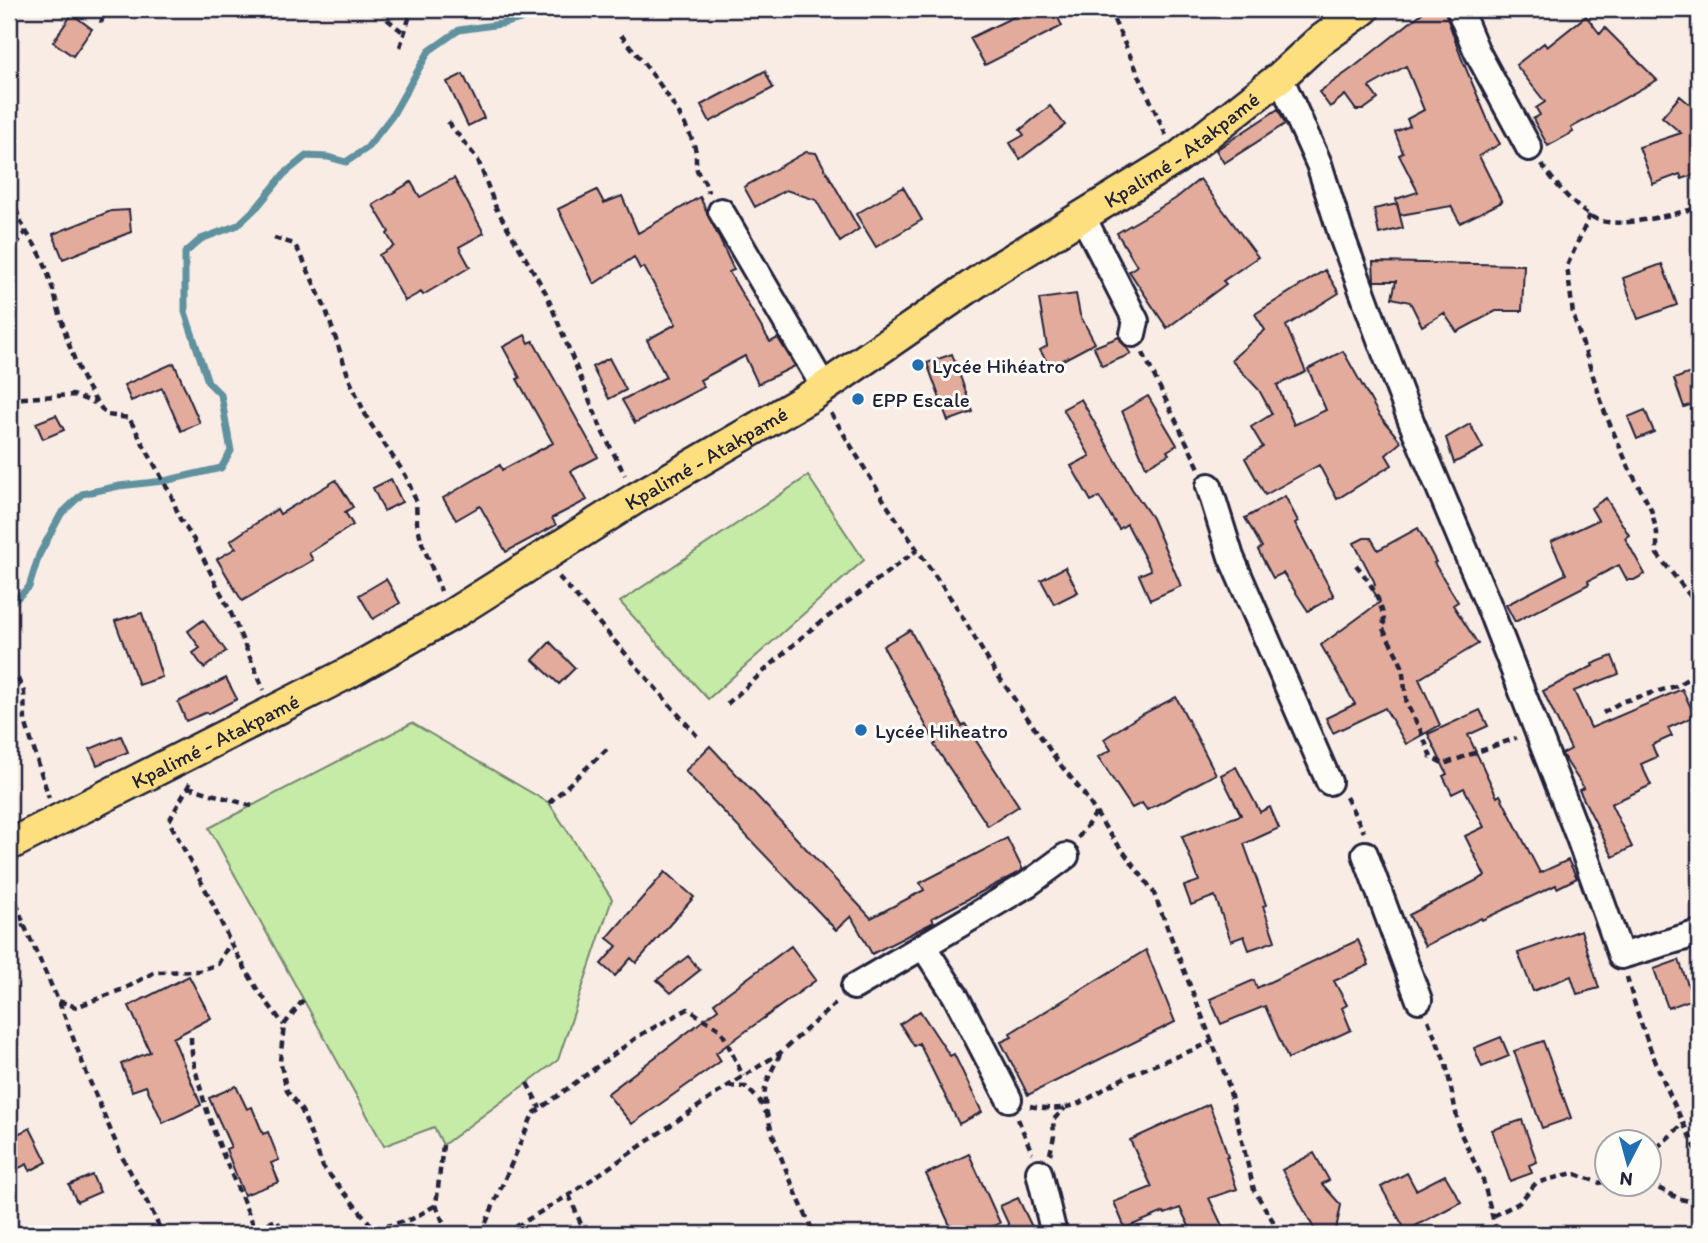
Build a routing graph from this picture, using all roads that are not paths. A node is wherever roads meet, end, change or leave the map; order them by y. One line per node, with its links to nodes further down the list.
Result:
1 (1364, 9): 3 (main road, Kpalimé - Atakpamé)
2 (1459, 9): 4 (street)
3 (1280, 76): 6 (main road, Kpalimé - Atakpamé); 14 (street)
4 (1529, 148)
5 (721, 211): 8 (street)
6 (1083, 218): 7 (street); 8 (main road, Kpalimé - Atakpamé)
7 (1133, 334)
8 (819, 391): 11 (main road, Kpalimé - Atakpamé)
9 (1209, 486): 10 (street)
10 (1329, 782)
11 (9, 845)
12 (1365, 854): 17 (street)
13 (1066, 856): 15 (street)
14 (1699, 933)
15 (923, 946): 16 (street); 18 (street)
16 (854, 988)
17 (1419, 1000)
18 (1009, 1099)
19 (1039, 1172): 20 (street)
20 (1054, 1234)

